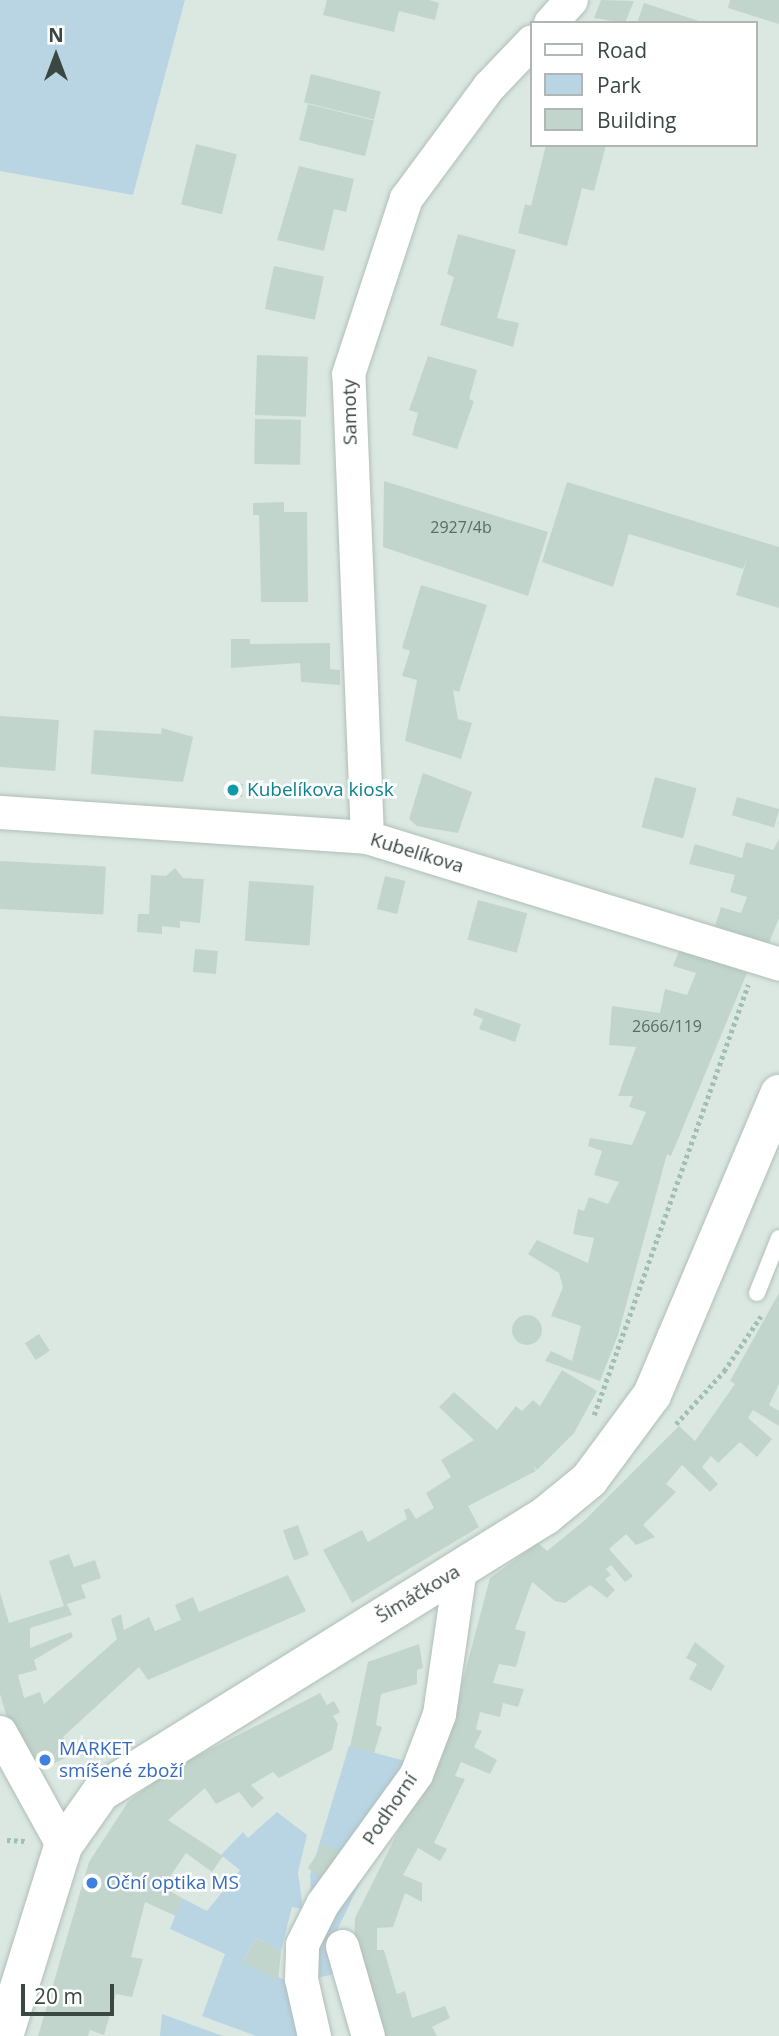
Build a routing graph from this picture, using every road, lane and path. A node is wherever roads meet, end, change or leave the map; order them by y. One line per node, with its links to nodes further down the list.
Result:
1 (571, 0): 2 (street)
2 (552, 21)
3 (530, 43): 5 (street, Samoty)
4 (0, 812): 5 (street, Kubelíkova)
5 (368, 837): 6 (street, Kubelíkova)
6 (766, 968): 11 (path)
7 (779, 1094): 13 (street, Šimáčkova)
8 (779, 1238): 9 (lane)
9 (757, 1293)
10 (766, 1307): 12 (path)
11 (593, 1430)
12 (667, 1433)
13 (460, 1569): 15 (street, Šimáčkova); 18 (street, Podhorní)
14 (0, 1732): 15 (street)
15 (63, 1846): 17 (street, Šimáčkova)
16 (342, 1946): 19 (street)
17 (4, 2036)
18 (314, 2036)
19 (368, 2036)

